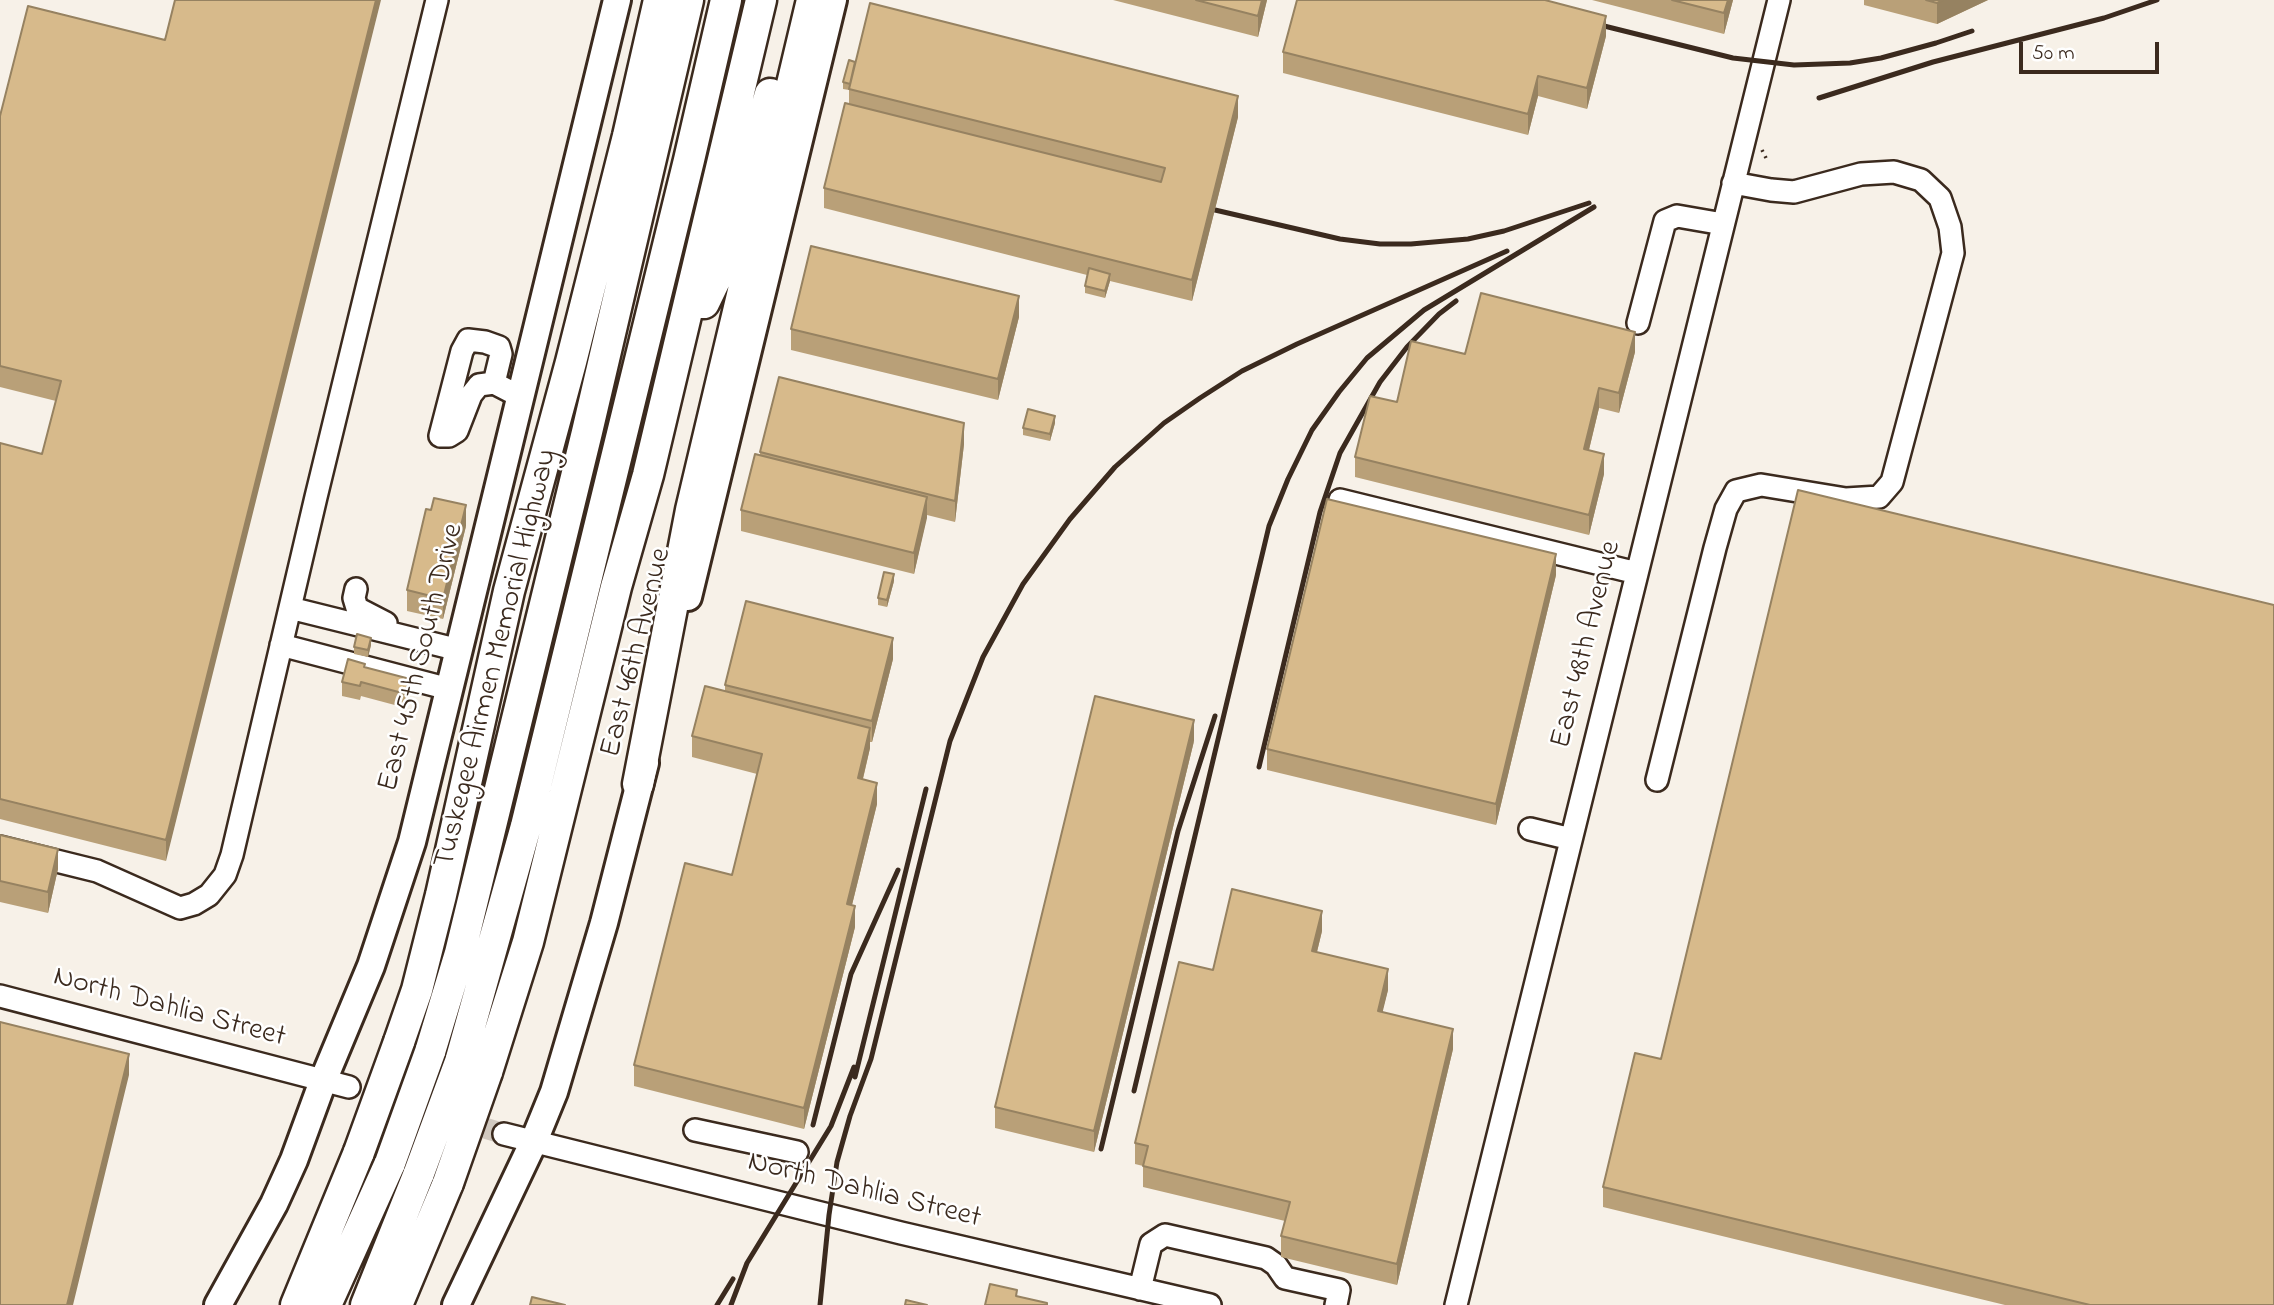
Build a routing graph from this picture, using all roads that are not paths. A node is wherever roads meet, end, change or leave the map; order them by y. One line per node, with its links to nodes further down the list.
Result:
1 (437, 0): 22 (street)
2 (617, 0): 18 (main road, East 45th South Drive)
3 (639, 0): 12 (highway)
4 (659, 0): 12 (highway, Tuskegee Airmen Memorial Highway)
5 (688, 0): 44 (highway, bridge)
6 (726, 0): 34 (highway)
7 (761, 0): 16 (highway)
8 (799, 0): 16 (highway)
9 (811, 0): 29 (highway)
10 (833, 0): 29 (main road, East 46th Avenue)
11 (1779, 0): 13 (street, East 48th Avenue)
12 (628, 136): 43 (highway, Tuskegee Airmen Memorial Highway, bridge)
13 (1733, 183): 14 (street, East 48th Avenue); 28 (street)
14 (1723, 224): 15 (street); 20 (street, East 48th Avenue)
15 (1638, 323)
16 (677, 360): 34 (highway)
17 (494, 383): 17 (street); 18 (street)
18 (521, 397): 25 (main road, East 45th South Drive)
19 (1340, 500): 20 (street)
20 (1637, 573): 31 (street, East 48th Avenue)
21 (356, 589): 23 (street)
22 (290, 608): 23 (street); 24 (street)
23 (416, 640): 25 (street); 26 (street)
24 (281, 645): 26 (street); 32 (street)
25 (459, 650): 27 (main road, East 45th South Drive)
26 (406, 677): 27 (street)
27 (449, 689): 35 (main road, East 45th South Drive)
28 (1657, 780)
29 (638, 784): 39 (main road, East 46th Avenue)
30 (1530, 829): 31 (street)
31 (1571, 839): 50 (street, East 48th Avenue)
32 (0, 847)
33 (0, 996): 35 (street, North Dahlia Street)
34 (473, 1067): 45 (highway, bridge); 46 (highway, bridge)
35 (323, 1081): 36 (street, North Dahlia Street); 42 (main road, East 45th South Drive)
36 (349, 1087)
37 (695, 1130): 40 (street)
38 (504, 1134): 39 (street, North Dahlia Street)
39 (534, 1141): 41 (street, North Dahlia Street); 47 (main road, East 46th Avenue)
40 (797, 1152)
41 (1140, 1289): 48 (street, North Dahlia Street); 49 (street)
42 (218, 1305)
43 (296, 1305)
44 (326, 1305)
45 (366, 1305)
46 (397, 1305)
47 (456, 1305)
48 (1210, 1305)
49 (1336, 1305)
50 (1456, 1305)

